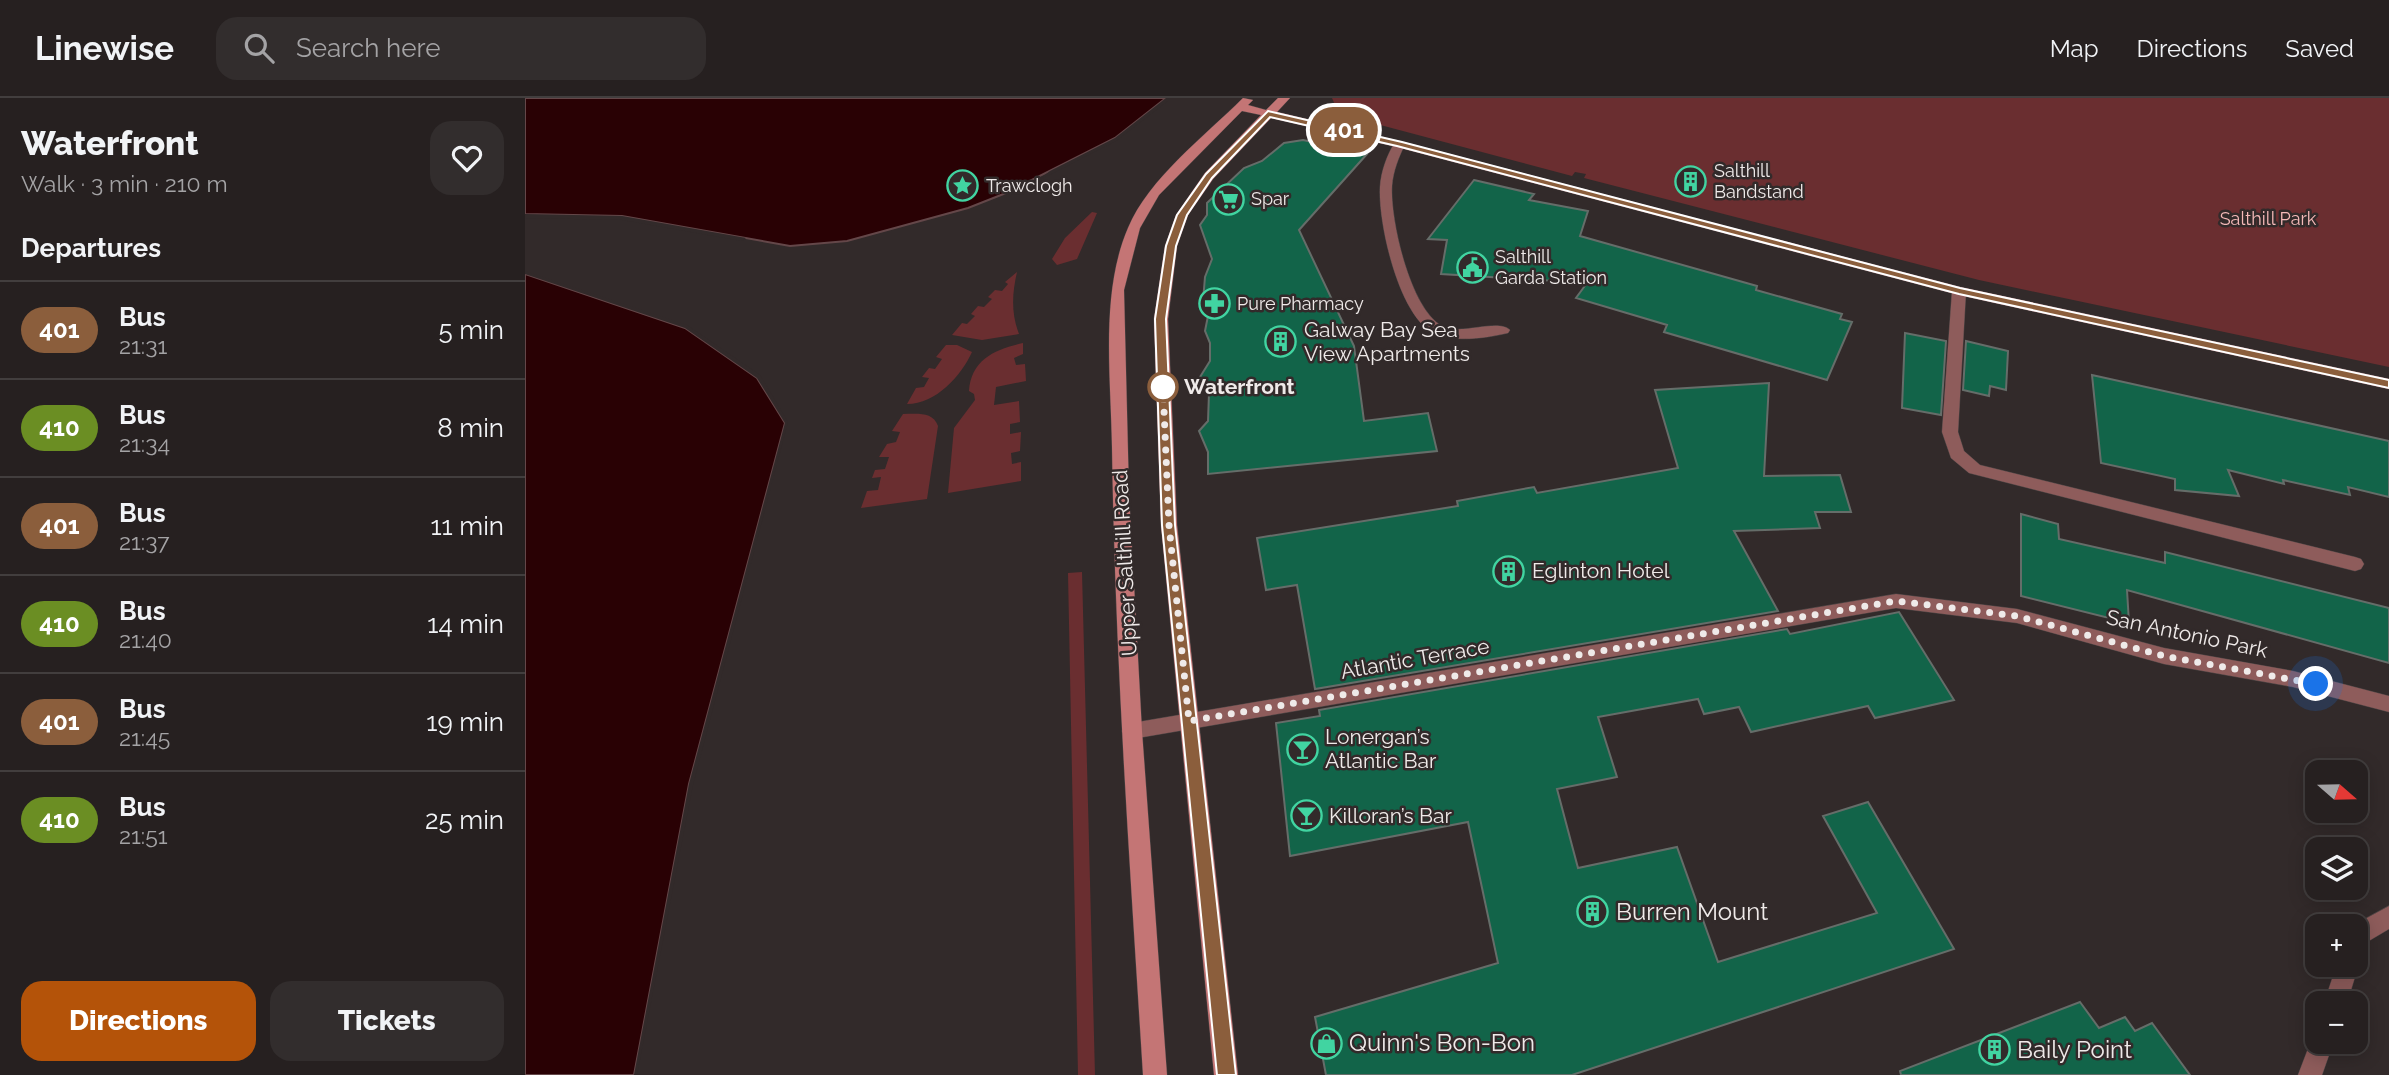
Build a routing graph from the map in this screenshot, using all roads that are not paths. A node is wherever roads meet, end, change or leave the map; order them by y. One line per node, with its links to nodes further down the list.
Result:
1 (1284, 98): 3 (main road)
2 (1245, 103): 3 (main road); 12 (main road, Upper Salthill Road)
3 (1268, 114): 4 (main road); 11 (main road)
4 (1399, 144): 5 (main road); 6 (street)
5 (1959, 291): 7 (main road); 8 (street)
6 (1503, 330)
7 (2389, 384)
8 (2354, 564)
9 (1706, 632): 10 (street, San Antonio Park); 11 (street, Atlantic Terrace)
10 (2389, 704)
11 (1189, 721): 12 (street, Atlantic Terrace); 17 (main road)
12 (1132, 731): 16 (main road, Upper Salthill Road)
13 (2389, 917): 14 (street)
14 (2368, 929)
15 (2317, 1054): 18 (street)
16 (1155, 1075)
17 (1227, 1075)
18 (2310, 1075)

